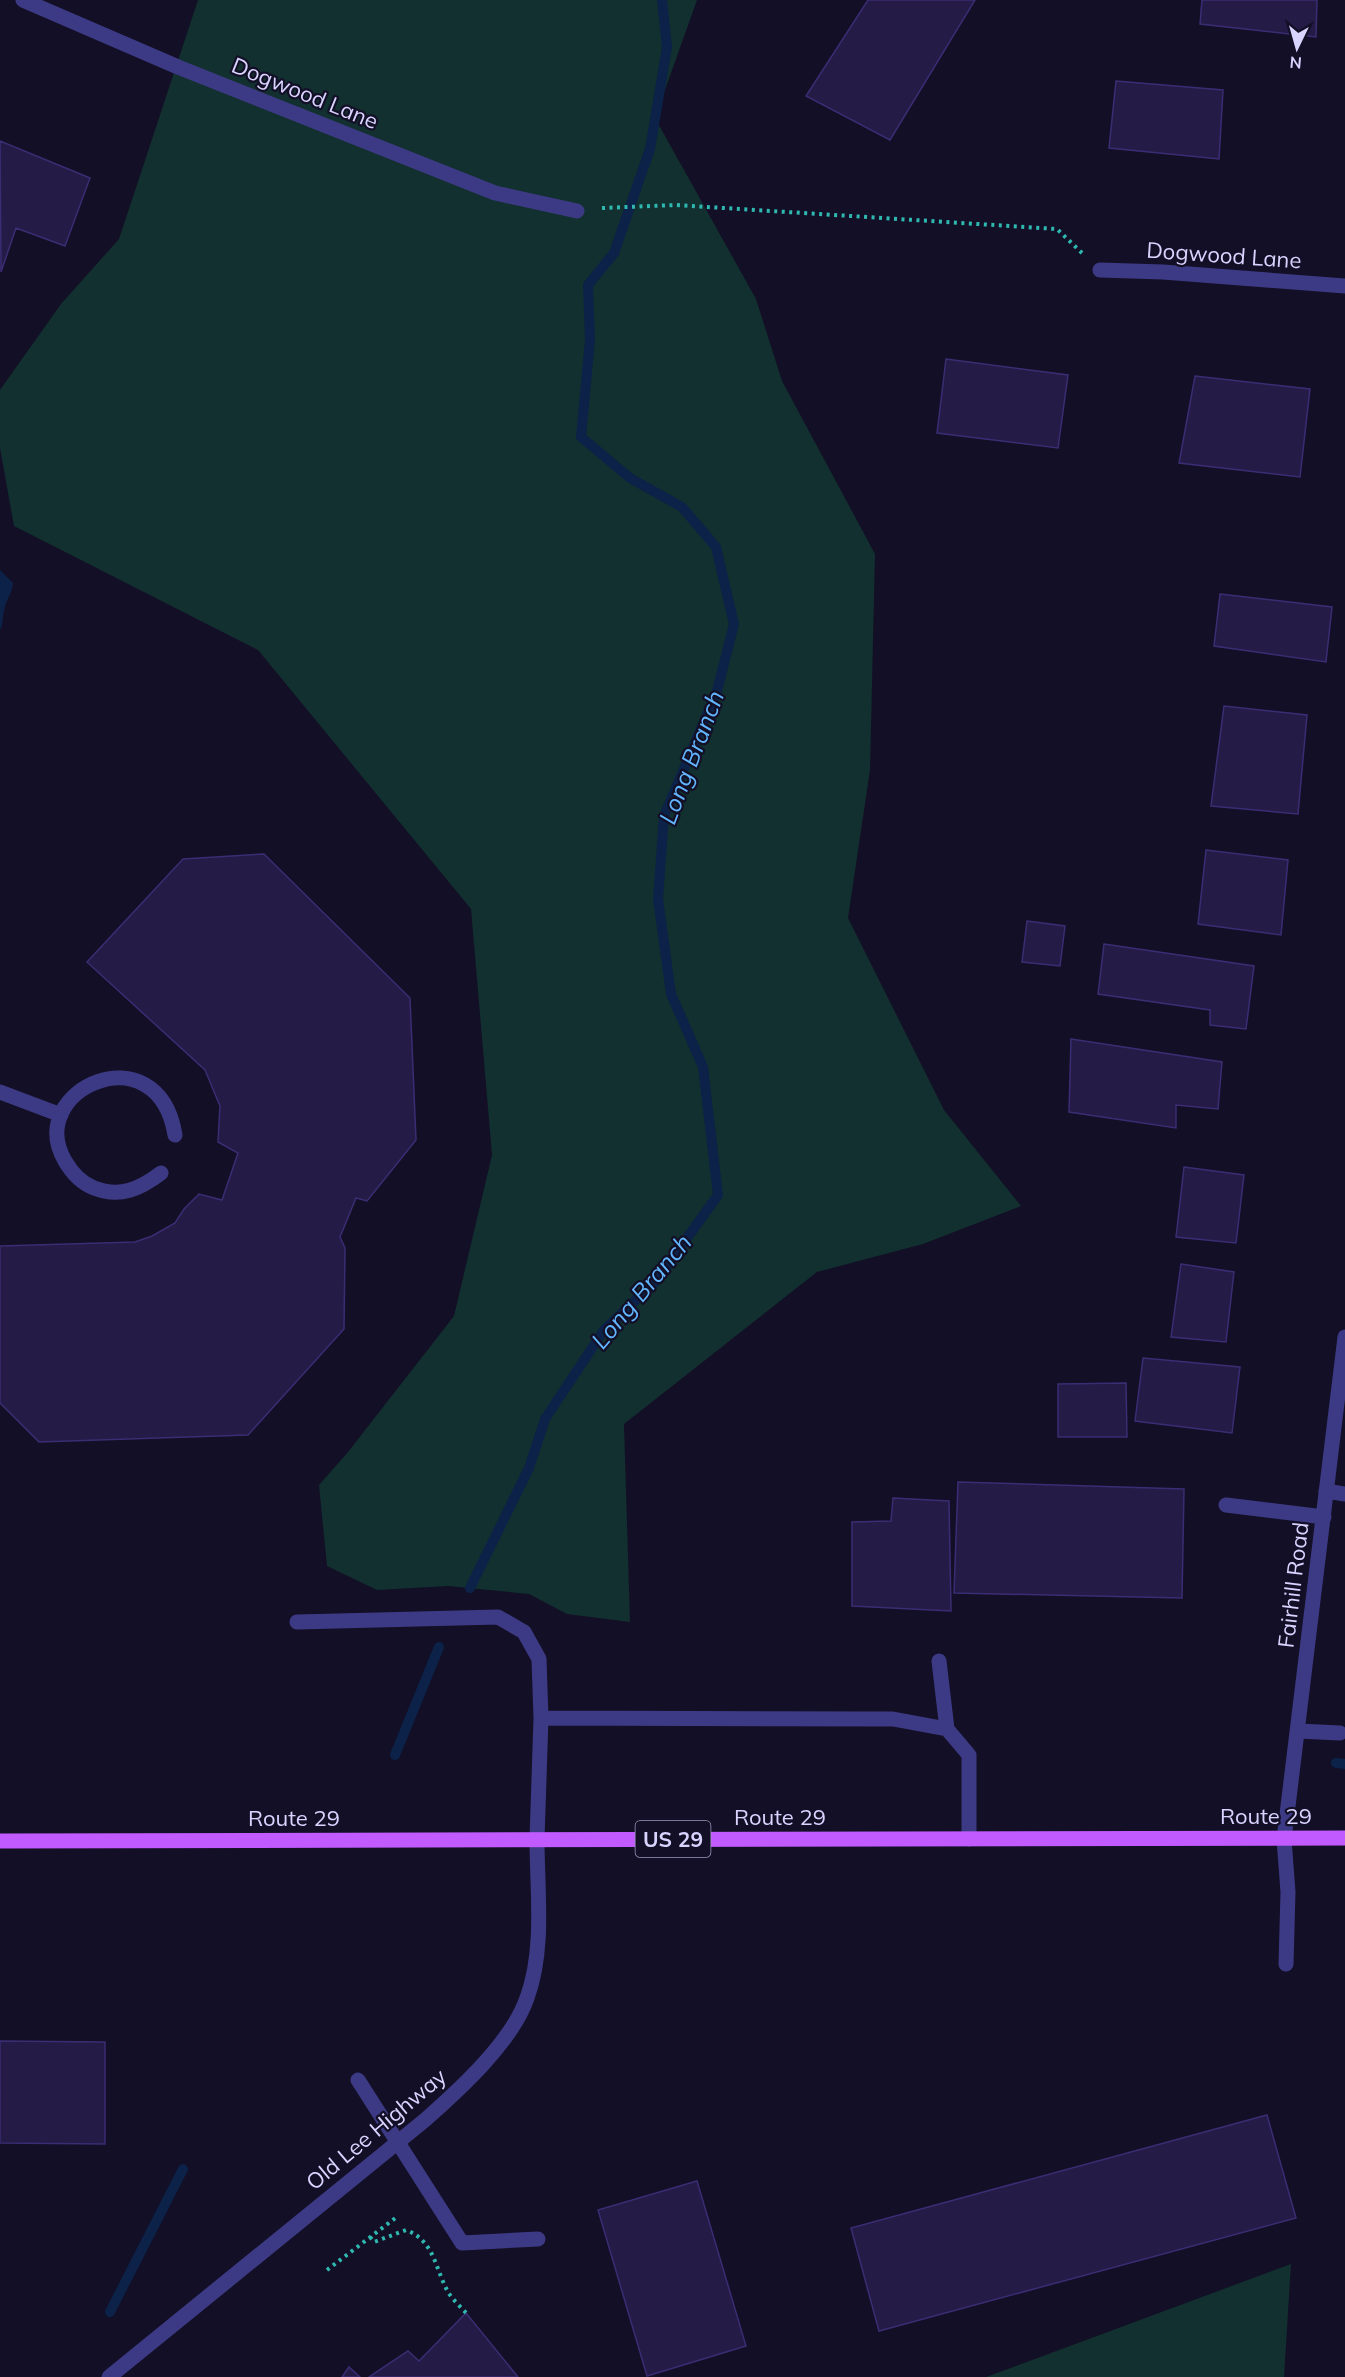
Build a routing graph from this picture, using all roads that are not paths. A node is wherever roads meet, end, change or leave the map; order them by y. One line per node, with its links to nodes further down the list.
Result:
1 (23, 0): 2 (street, Dogwood Lane)
2 (577, 211)
3 (1100, 270): 4 (street, Dogwood Lane)
4 (1345, 286)
5 (0, 1092): 6 (street)
6 (61, 1115): 7 (street); 8 (street)
7 (175, 1135)
8 (161, 1173)
9 (1345, 1337): 10 (street, Fairhill Road)
10 (1326, 1491): 11 (street); 13 (street, Fairhill Road)
11 (1345, 1494)
12 (1227, 1505): 13 (street)
13 (1324, 1517): 18 (street, Fairhill Road)
14 (297, 1622): 16 (street, Old Lee Highway)
15 (939, 1661): 17 (street)
16 (541, 1718): 17 (street); 21 (street, Old Lee Highway)
17 (947, 1729): 22 (street)
18 (1298, 1731): 19 (street); 23 (street, Fairhill Road)
19 (1340, 1733)
20 (1345, 1838): 23 (main road, Route 29 / US 29)
21 (537, 1839): 22 (main road, Route 29 / US 29); 24 (main road, Route 29 / US 29); 27 (street, Old Lee Highway)
22 (969, 1839): 23 (main road, Route 29 / US 29)
23 (1284, 1839): 25 (street, Fairhill Road)
24 (0, 1841)
25 (1286, 1964)
26 (358, 2080): 27 (street)
27 (398, 2142): 28 (street); 29 (street, Old Lee Highway)
28 (538, 2239)
29 (109, 2377)

